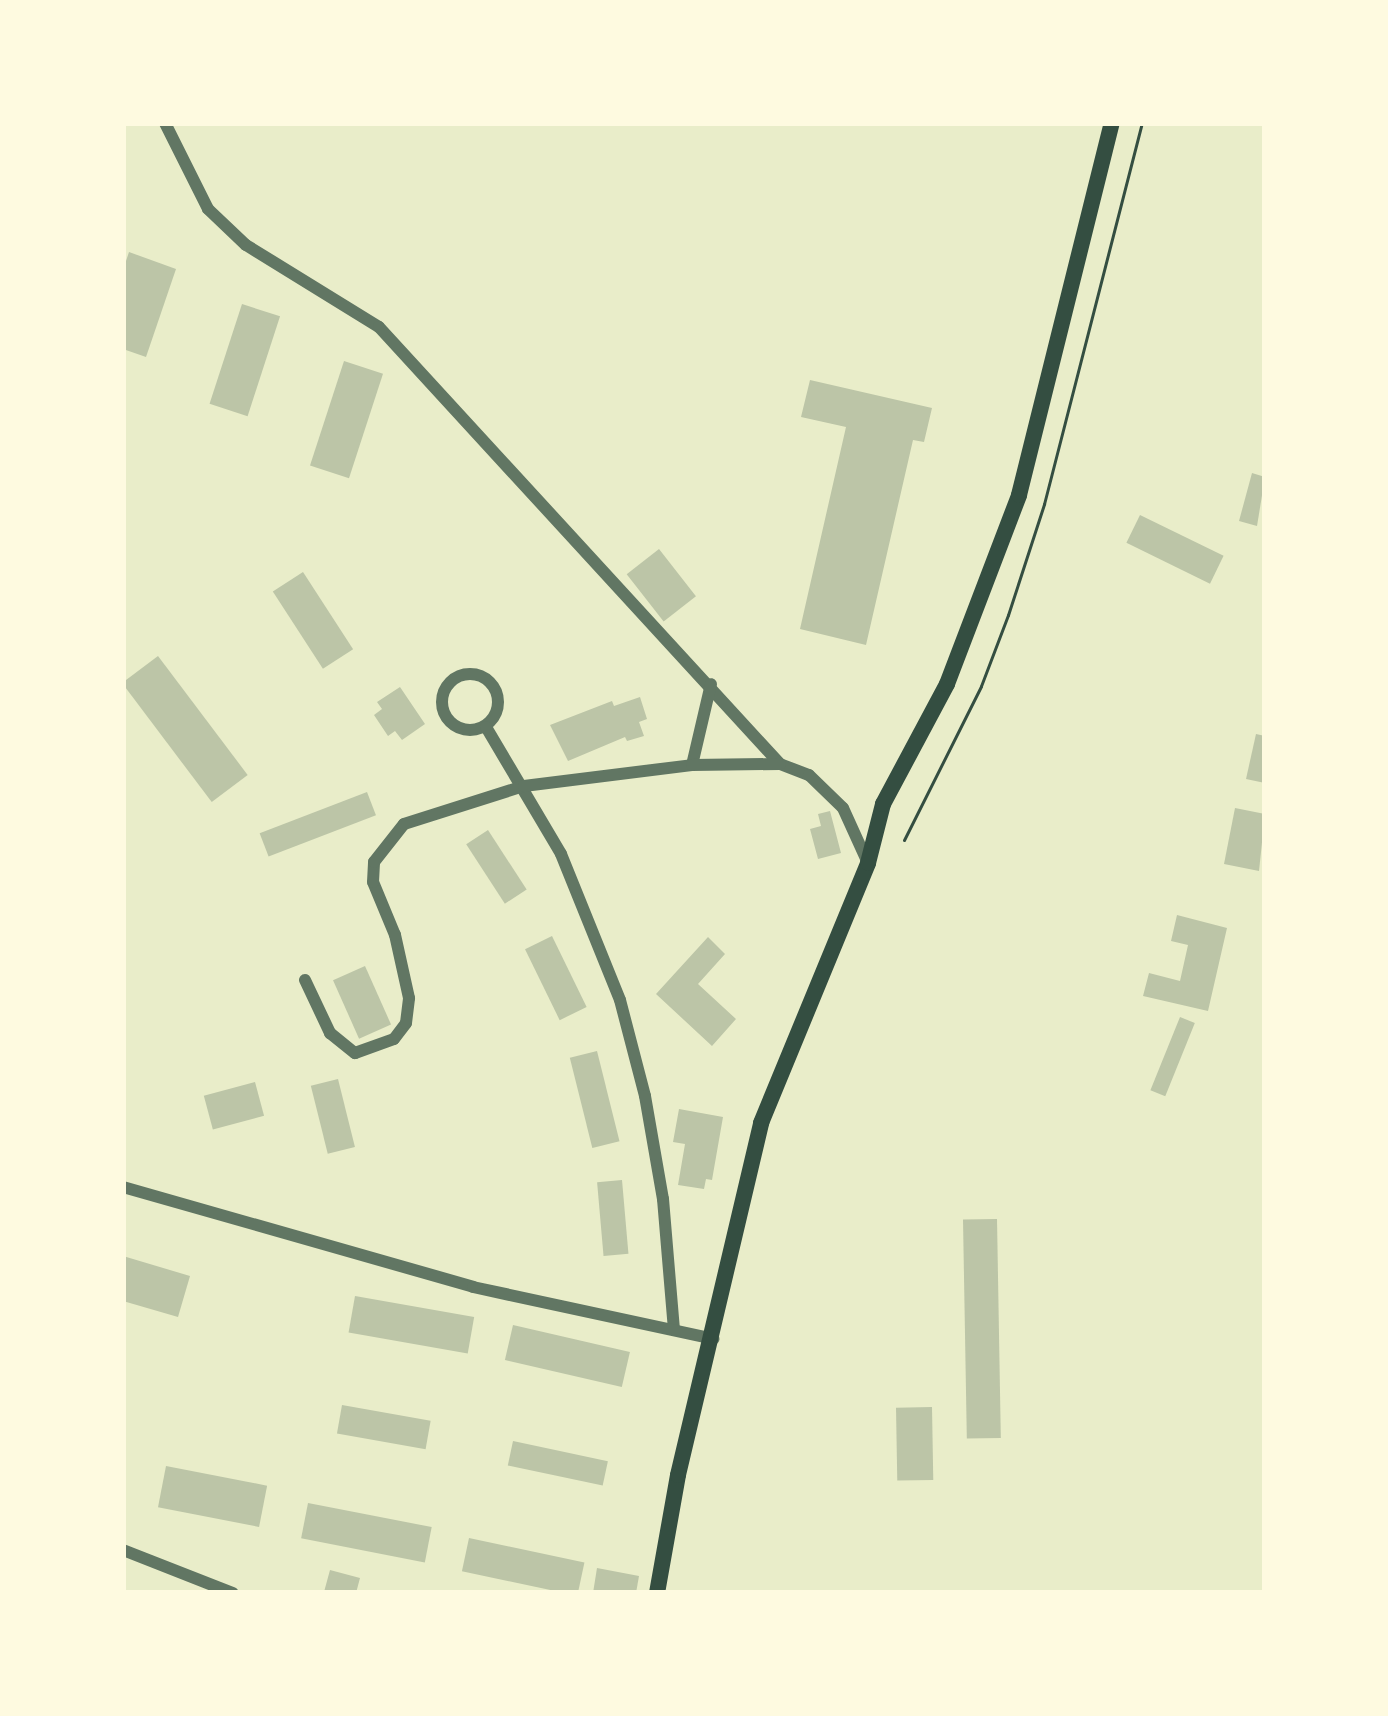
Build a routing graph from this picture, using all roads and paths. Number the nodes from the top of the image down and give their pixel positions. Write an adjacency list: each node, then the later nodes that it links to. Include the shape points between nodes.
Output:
1 (165, 123): 3 (street, via 208,209 246,245 379,327)
2 (1112, 123): 8 (main road, via 1019,495 947,684 883,804)
3 (711, 684): 5 (street); 6 (street)
4 (486, 727): 4 (street, via 498,711 497,691 484,676 464,674 447,684 441,703 448,722 466,731); 7 (street)
5 (780, 764): 6 (street); 8 (street, via 809,775 843,808)
6 (692, 765): 7 (street)
7 (524, 786): 9 (street, via 404,824 374,862 373,882 410,998 394,1040 355,1053 329,1033); 11 (street, via 620,1000 659,1179)
8 (868, 863): 12 (main road, via 761,1123)
9 (305, 980)
10 (123, 1187): 11 (street, via 473,1288)
11 (674, 1328): 12 (street)
12 (713, 1339): 15 (main road)
13 (123, 1550): 14 (street)
14 (233, 1593)
15 (658, 1593)

